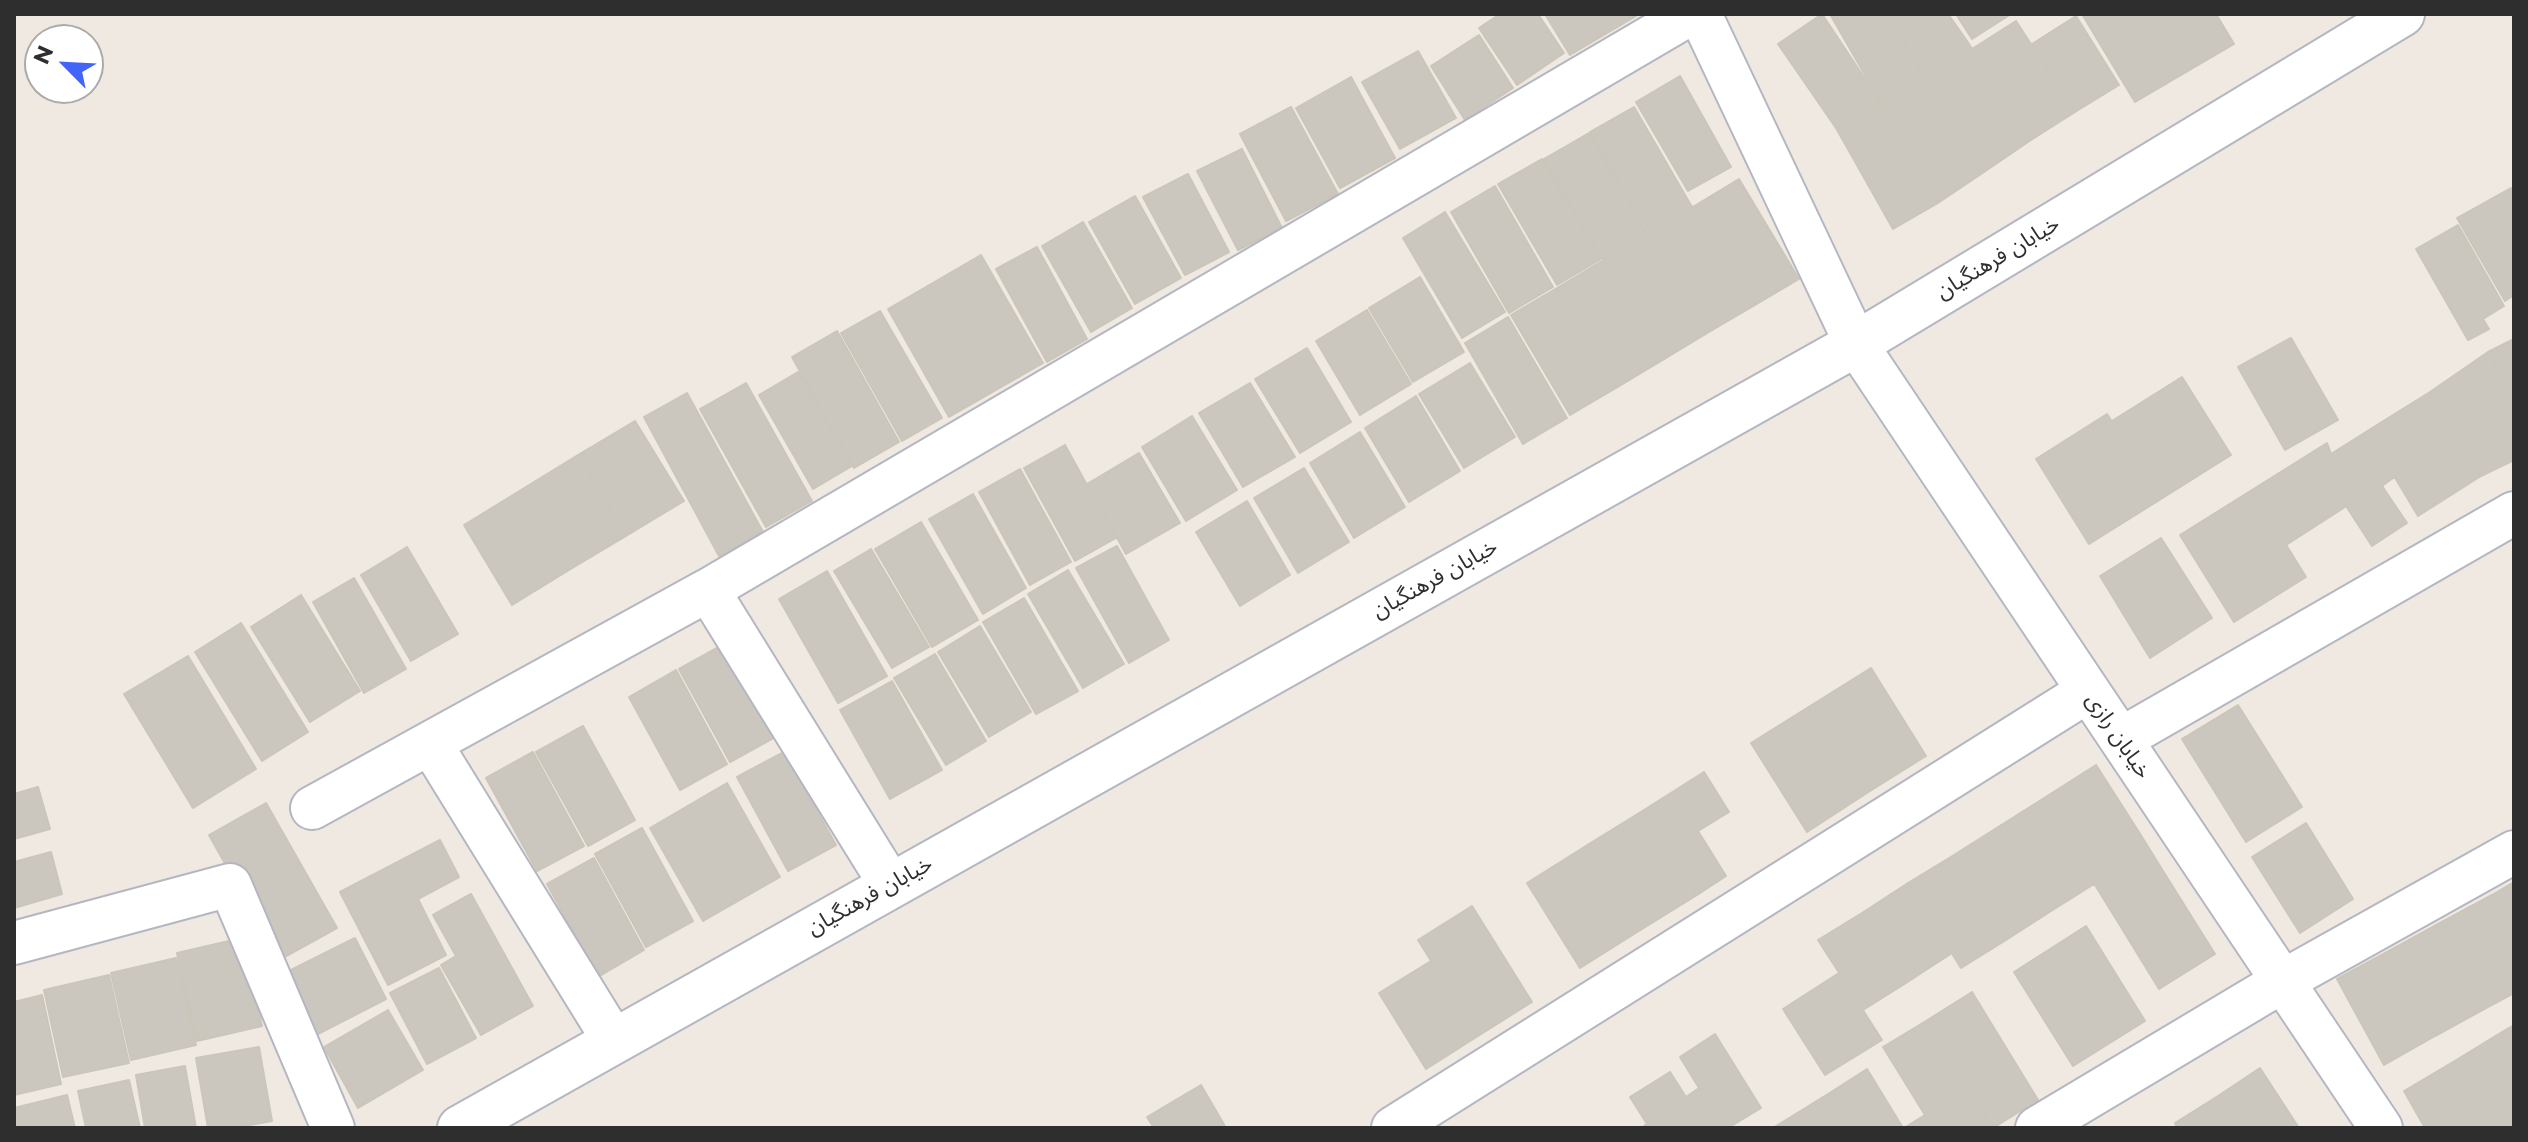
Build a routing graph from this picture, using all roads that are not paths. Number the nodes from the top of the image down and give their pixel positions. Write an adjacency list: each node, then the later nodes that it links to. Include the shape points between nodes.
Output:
1 (1690, 14): 6 (street)
2 (1700, 14): 4 (street, خیابان رازی)
3 (2402, 14): 4 (street, خیابان فرهنگیان)
4 (1856, 344): 7 (street, خیابان رازی); 12 (street, خیابان فرهنگیان)
5 (2514, 513): 8 (street)
6 (708, 590): 9 (street); 12 (street)
7 (2088, 691): 8 (street, خیابان رازی); 18 (street)
8 (2121, 739): 14 (street, خیابان رازی)
9 (430, 743): 10 (street); 15 (street)
10 (312, 808)
11 (2514, 852): 14 (street)
12 (890, 884): 15 (street, خیابان فرهنگیان)
13 (14, 943): 16 (street, via 230,885)
14 (2283, 981): 19 (street); 20 (street, خیابان رازی)
15 (614, 1041): 17 (street, خیابان فرهنگیان)
16 (333, 1128)
17 (460, 1128)
18 (1393, 1128)
19 (2037, 1128)
20 (2381, 1128)

